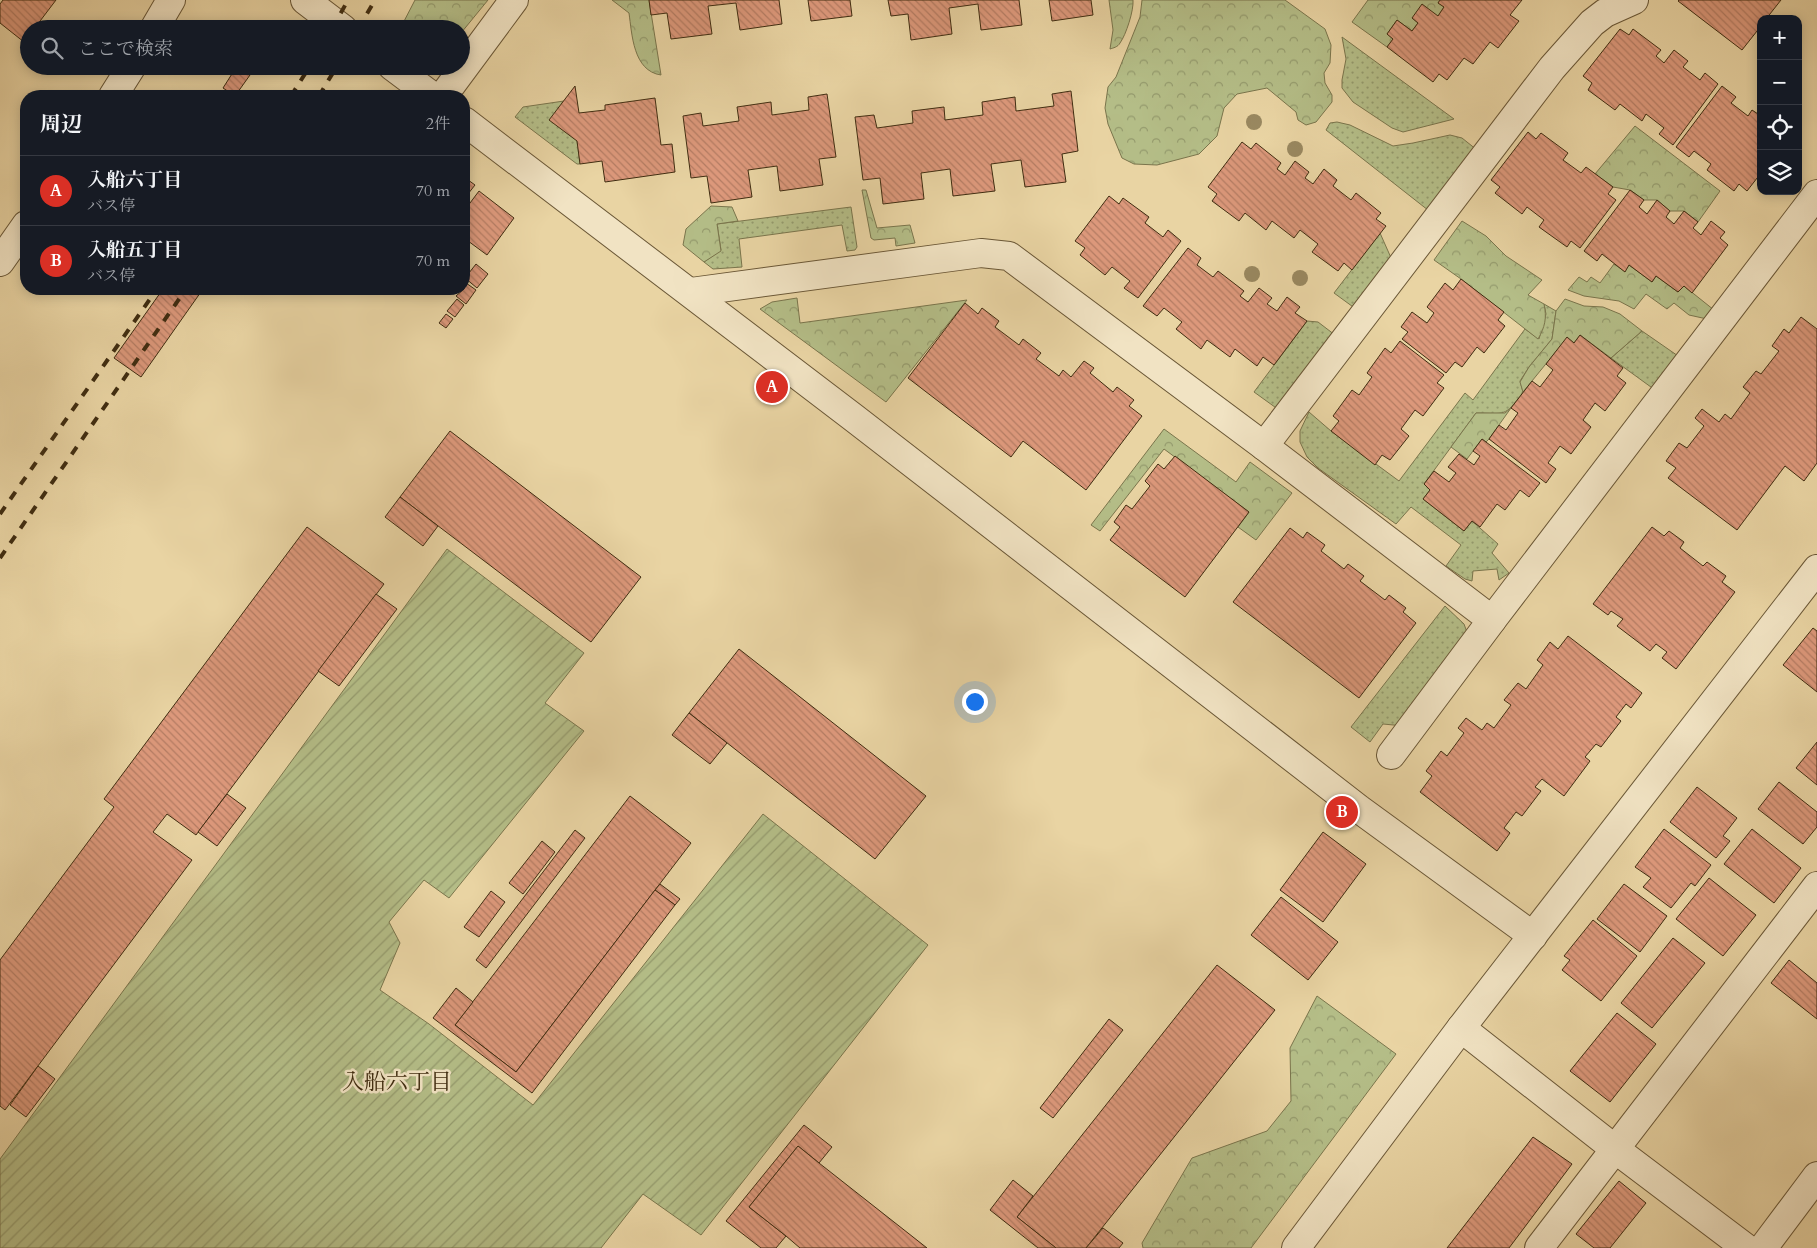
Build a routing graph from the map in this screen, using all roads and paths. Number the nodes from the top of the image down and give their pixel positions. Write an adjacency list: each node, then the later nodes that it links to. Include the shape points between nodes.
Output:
1 (171, 0): 5 (street)
2 (305, 0): 6 (street)
3 (514, 0): 7 (street)
4 (1634, 0): 19 (street, via 1605,13 1592,23 1552,68)
5 (159, 20)
6 (331, 20)
7 (470, 59)
8 (126, 75): 11 (street)
9 (404, 75): 12 (street)
10 (459, 75): 13 (street)
11 (117, 90)
12 (424, 90)
13 (447, 90)
14 (470, 126): 18 (street)
15 (1817, 194): 21 (street)
16 (20, 234): 17 (street)
17 (0, 262)
18 (691, 292): 19 (street, via 981,253 1009,256); 24 (street, via 1359,809)
19 (1264, 446): 21 (street)
20 (1817, 569): 24 (street)
21 (1492, 620): 22 (street)
22 (1391, 755)
23 (1817, 886): 26 (street)
24 (1533, 936): 25 (street)
25 (1461, 1028): 26 (street); 28 (street)
26 (1615, 1149): 29 (street); 30 (street)
27 (1817, 1176): 31 (street)
28 (1296, 1248)
29 (1539, 1248)
30 (1746, 1248)
31 (1762, 1248)

